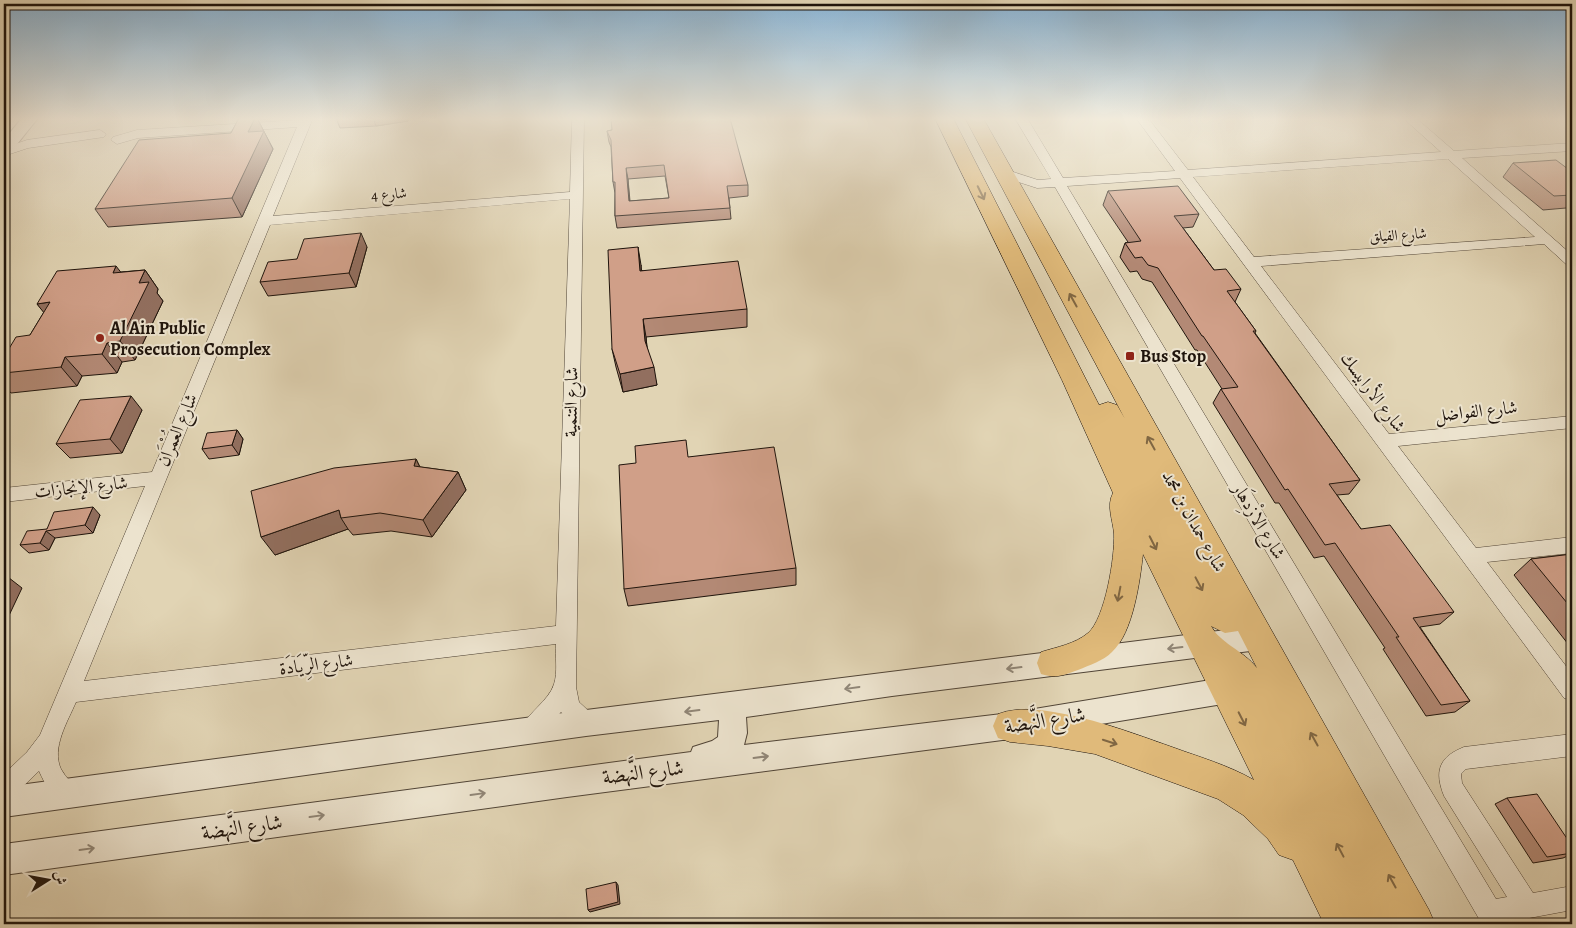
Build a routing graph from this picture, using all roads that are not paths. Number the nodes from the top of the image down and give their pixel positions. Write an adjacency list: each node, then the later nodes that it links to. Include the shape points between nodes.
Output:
1 (289, 161): 13 (street, شارع العُمْرَان)
2 (577, 161): 12 (street, شارع التنمية)
3 (966, 161): 17 (main road, one-way to 17)
4 (998, 161): 11 (main road, شارع حمدان بن محمد, via 1004,173)
5 (1047, 161): 10 (street, شارع الازْدِهَار)
6 (1174, 161): 9 (street, شارع الأرابيسك)
7 (1362, 161): 9 (street)
8 (1458, 161): 14 (street)
9 (1184, 174): 10 (street); 15 (street, شارع الأرابيسك)
10 (1059, 182): 11 (street); 47 (street, شارع الازْدِهَار)
11 (1027, 192): 25 (main road, شارع حمدان بن محمد, one-way to 11)
12 (576, 195): 13 (street, شارع 4); 26 (street, شارع التنمية)
13 (264, 221): 21 (street, شارع العُمْرَان)
14 (1547, 240): 15 (street, شارع الفيلق); 16 (street)
15 (1250, 262): 19 (street, شارع الأرابيسك)
16 (1572, 262)
17 (1075, 380): 20 (main road); 25 (main road, one-way to 25, via 1111,417 1212,607 1224,619 1233,619)
18 (1572, 422): 19 (street, شارع الفواضل)
19 (1385, 441): 24 (street, شارع الأرابيسك)
20 (1120, 477): 28 (main road, one-way to 28); 29 (main road, one-way to 29, via 1129,540 1114,622 1104,640 1094,647)
21 (157, 478): 22 (street, شارع الإنجازات); 33 (street, شارع العُمْرَان)
22 (4, 495)
23 (1572, 545): 24 (street)
24 (1471, 556): 32 (street, شارع الأرابيسك)
25 (1241, 607): 27 (main road, شارع حمدان بن محمد)
26 (565, 634): 31 (street, شارع التنمية); 33 (street, شارع الرِّيَادَة)
27 (1258, 638): 28 (street); 30 (main road, شارع حمدان بن محمد)
28 (1204, 644): 29 (street, one-way to 29); 30 (main road, via 1239,670)
29 (1053, 663): 34 (street, one-way to 34)
30 (1254, 686): 36 (street, شارع النَّهضة); 48 (main road, شارع حمدان بن محمد, one-way to 48); 49 (main road, one-way to 30); 50 (main road, شارع حمدان بن محمد, one-way to 30)
31 (565, 687): 35 (street, شارع التنمية, via 570,708); 37 (street, via 550,710)
32 (1572, 691)
33 (68, 693): 38 (street, شارع العُمْرَان)
34 (730, 706): 35 (street, one-way to 35); 40 (street, via 735,732 726,749 717,754 607,767)
35 (586, 723): 37 (street)
36 (1010, 726): 40 (street, شارع النَّهضة, one-way to 36); 48 (main road, one-way to 48, via 1048,728 1095,737 1228,785 1256,802 1281,826)
37 (530, 731): 42 (street)
38 (48, 743): 41 (street, شارع العُمْرَان); 42 (street, شارع العُمْرَان, via 50,773)
39 (1572, 746): 46 (street, via 1464,758 1451,767 1452,788)
40 (568, 782): 44 (street, شارع النَّهضة, one-way to 40)
41 (4, 789)
42 (68, 794): 43 (street)
43 (4, 802)
44 (4, 860)
45 (1572, 898): 46 (street)
46 (1527, 906): 47 (street)
47 (1493, 919)
48 (1344, 924)
49 (1380, 924)
50 (1415, 924)

